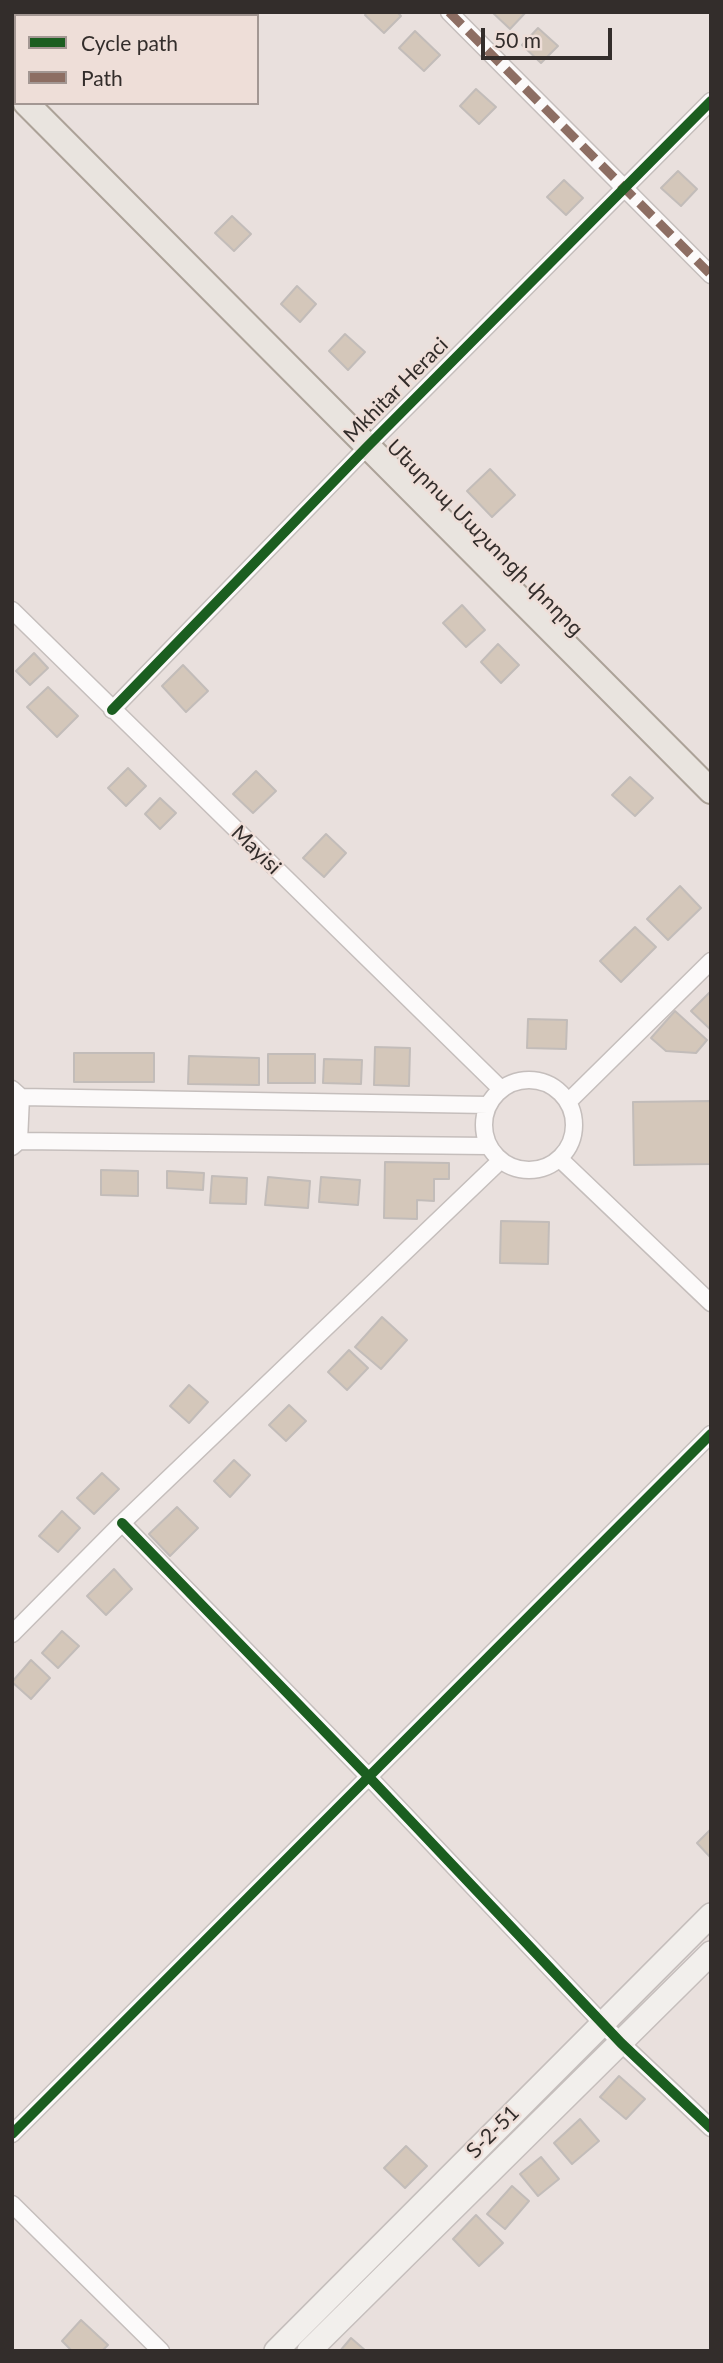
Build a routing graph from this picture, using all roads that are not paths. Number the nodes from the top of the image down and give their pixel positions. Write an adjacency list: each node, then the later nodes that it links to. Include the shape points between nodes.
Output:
1 (449, 12): 4 (street)
2 (711, 102): 4 (street, Mkhitar Heraci)
3 (28, 105): 6 (main road, Մեսրոպ Մաշտոցի փողոց)
4 (624, 188): 5 (street); 6 (street, Mkhitar Heraci)
5 (711, 275)
6 (367, 447): 8 (street, Mkhitar Heraci); 9 (main road, Մեսրոպ Մաշտոցի փողոց)
7 (12, 610): 8 (street, Mayisi)
8 (113, 710): 11 (street, Mayisi)
9 (711, 791)
10 (711, 961): 13 (street)
11 (501, 1089): 13 (street, via 530,1080 558,1090); 14 (street)
12 (16, 1093): 14 (street); 15 (street)
13 (568, 1102): 17 (street, via 575,1132)
14 (488, 1105): 16 (street, via 484,1118)
15 (15, 1144): 16 (street)
16 (488, 1146): 18 (street)
17 (560, 1159): 18 (street, via 524,1171); 19 (street)
18 (500, 1161): 21 (street)
19 (711, 1303)
20 (711, 1434): 23 (street)
21 (122, 1523): 22 (street); 23 (street)
22 (12, 1634)
23 (368, 1776): 26 (street); 29 (street)
24 (711, 1915): 26 (street, Տ-2-51 / Տ-2-51)
25 (711, 1953): 27 (street, Տ-2-51 / Տ-2-51)
26 (602, 2023): 27 (street); 32 (street, Տ-2-51 / Տ-2-51)
27 (621, 2043): 28 (street); 33 (street, Տ-2-51 / Տ-2-51)
28 (711, 2128)
29 (12, 2134)
30 (12, 2204): 31 (street)
31 (161, 2351)
32 (276, 2351)
33 (309, 2351)

